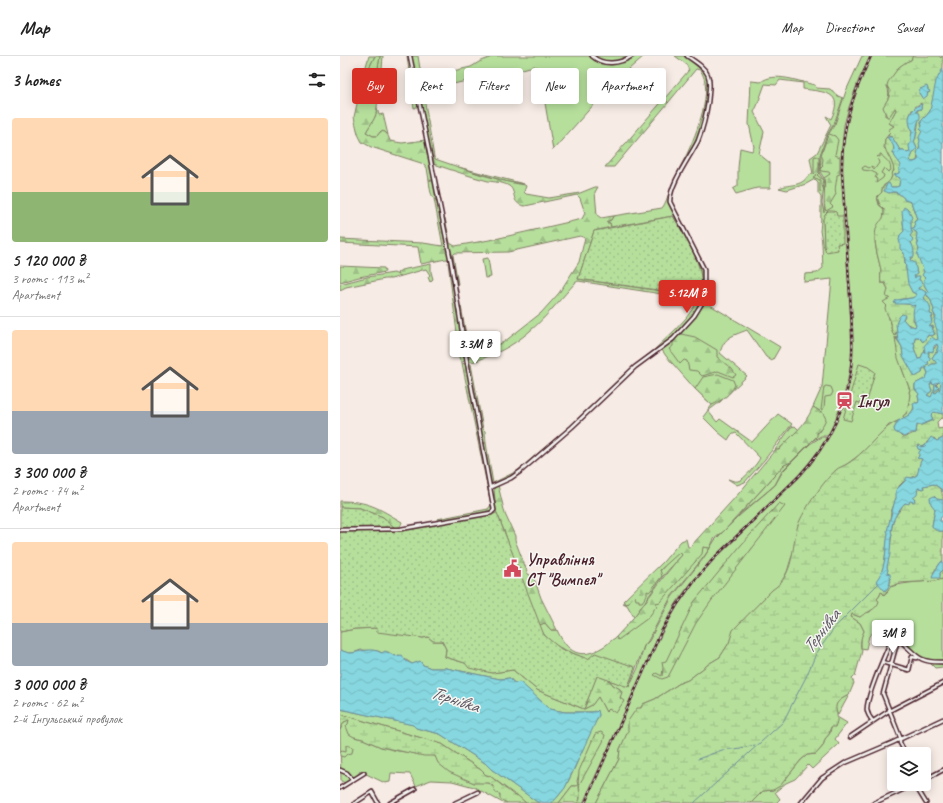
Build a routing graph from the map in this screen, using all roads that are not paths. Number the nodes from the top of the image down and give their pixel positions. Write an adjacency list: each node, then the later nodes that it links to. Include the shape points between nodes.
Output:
1 (410, 56): 5 (street, via 451,262)
2 (592, 56): 3 (street, via 609,63)
3 (632, 56)
4 (687, 56): 5 (street, via 706,70 710,83 705,119 698,140 670,195 670,202 704,269 702,303 690,322 674,339 635,367 521,471)
5 (491, 487): 6 (street, via 494,511 491,513 401,529)
6 (340, 530)
7 (898, 639): 8 (street); 9 (street, via 892,640); 11 (street)
8 (918, 658): 10 (street); 11 (street, via 912,657 909,670)
9 (882, 662): 11 (street); 15 (street, via 867,704 868,713)
10 (943, 662)
11 (891, 665): 13 (street, via 883,692)
12 (943, 684): 13 (street)
13 (890, 711): 15 (street); 17 (street)
14 (943, 719): 17 (street)
15 (873, 721): 16 (street)
16 (850, 737)
17 (901, 740): 18 (street); 33 (street, via 845,763 822,778)
18 (902, 747)
19 (340, 770): 23 (street)
20 (943, 770): 22 (street)
21 (364, 773): 23 (street)
22 (931, 776)
23 (353, 780): 24 (street)
24 (340, 788)
25 (415, 789): 31 (street)
26 (900, 791): 34 (street)
27 (919, 791): 35 (street)
28 (478, 792): 32 (street)
29 (355, 803): 30 (street, via 372,792)
30 (378, 803)
31 (390, 803)
32 (457, 803)
33 (801, 803)
34 (874, 803)
35 (926, 803)

